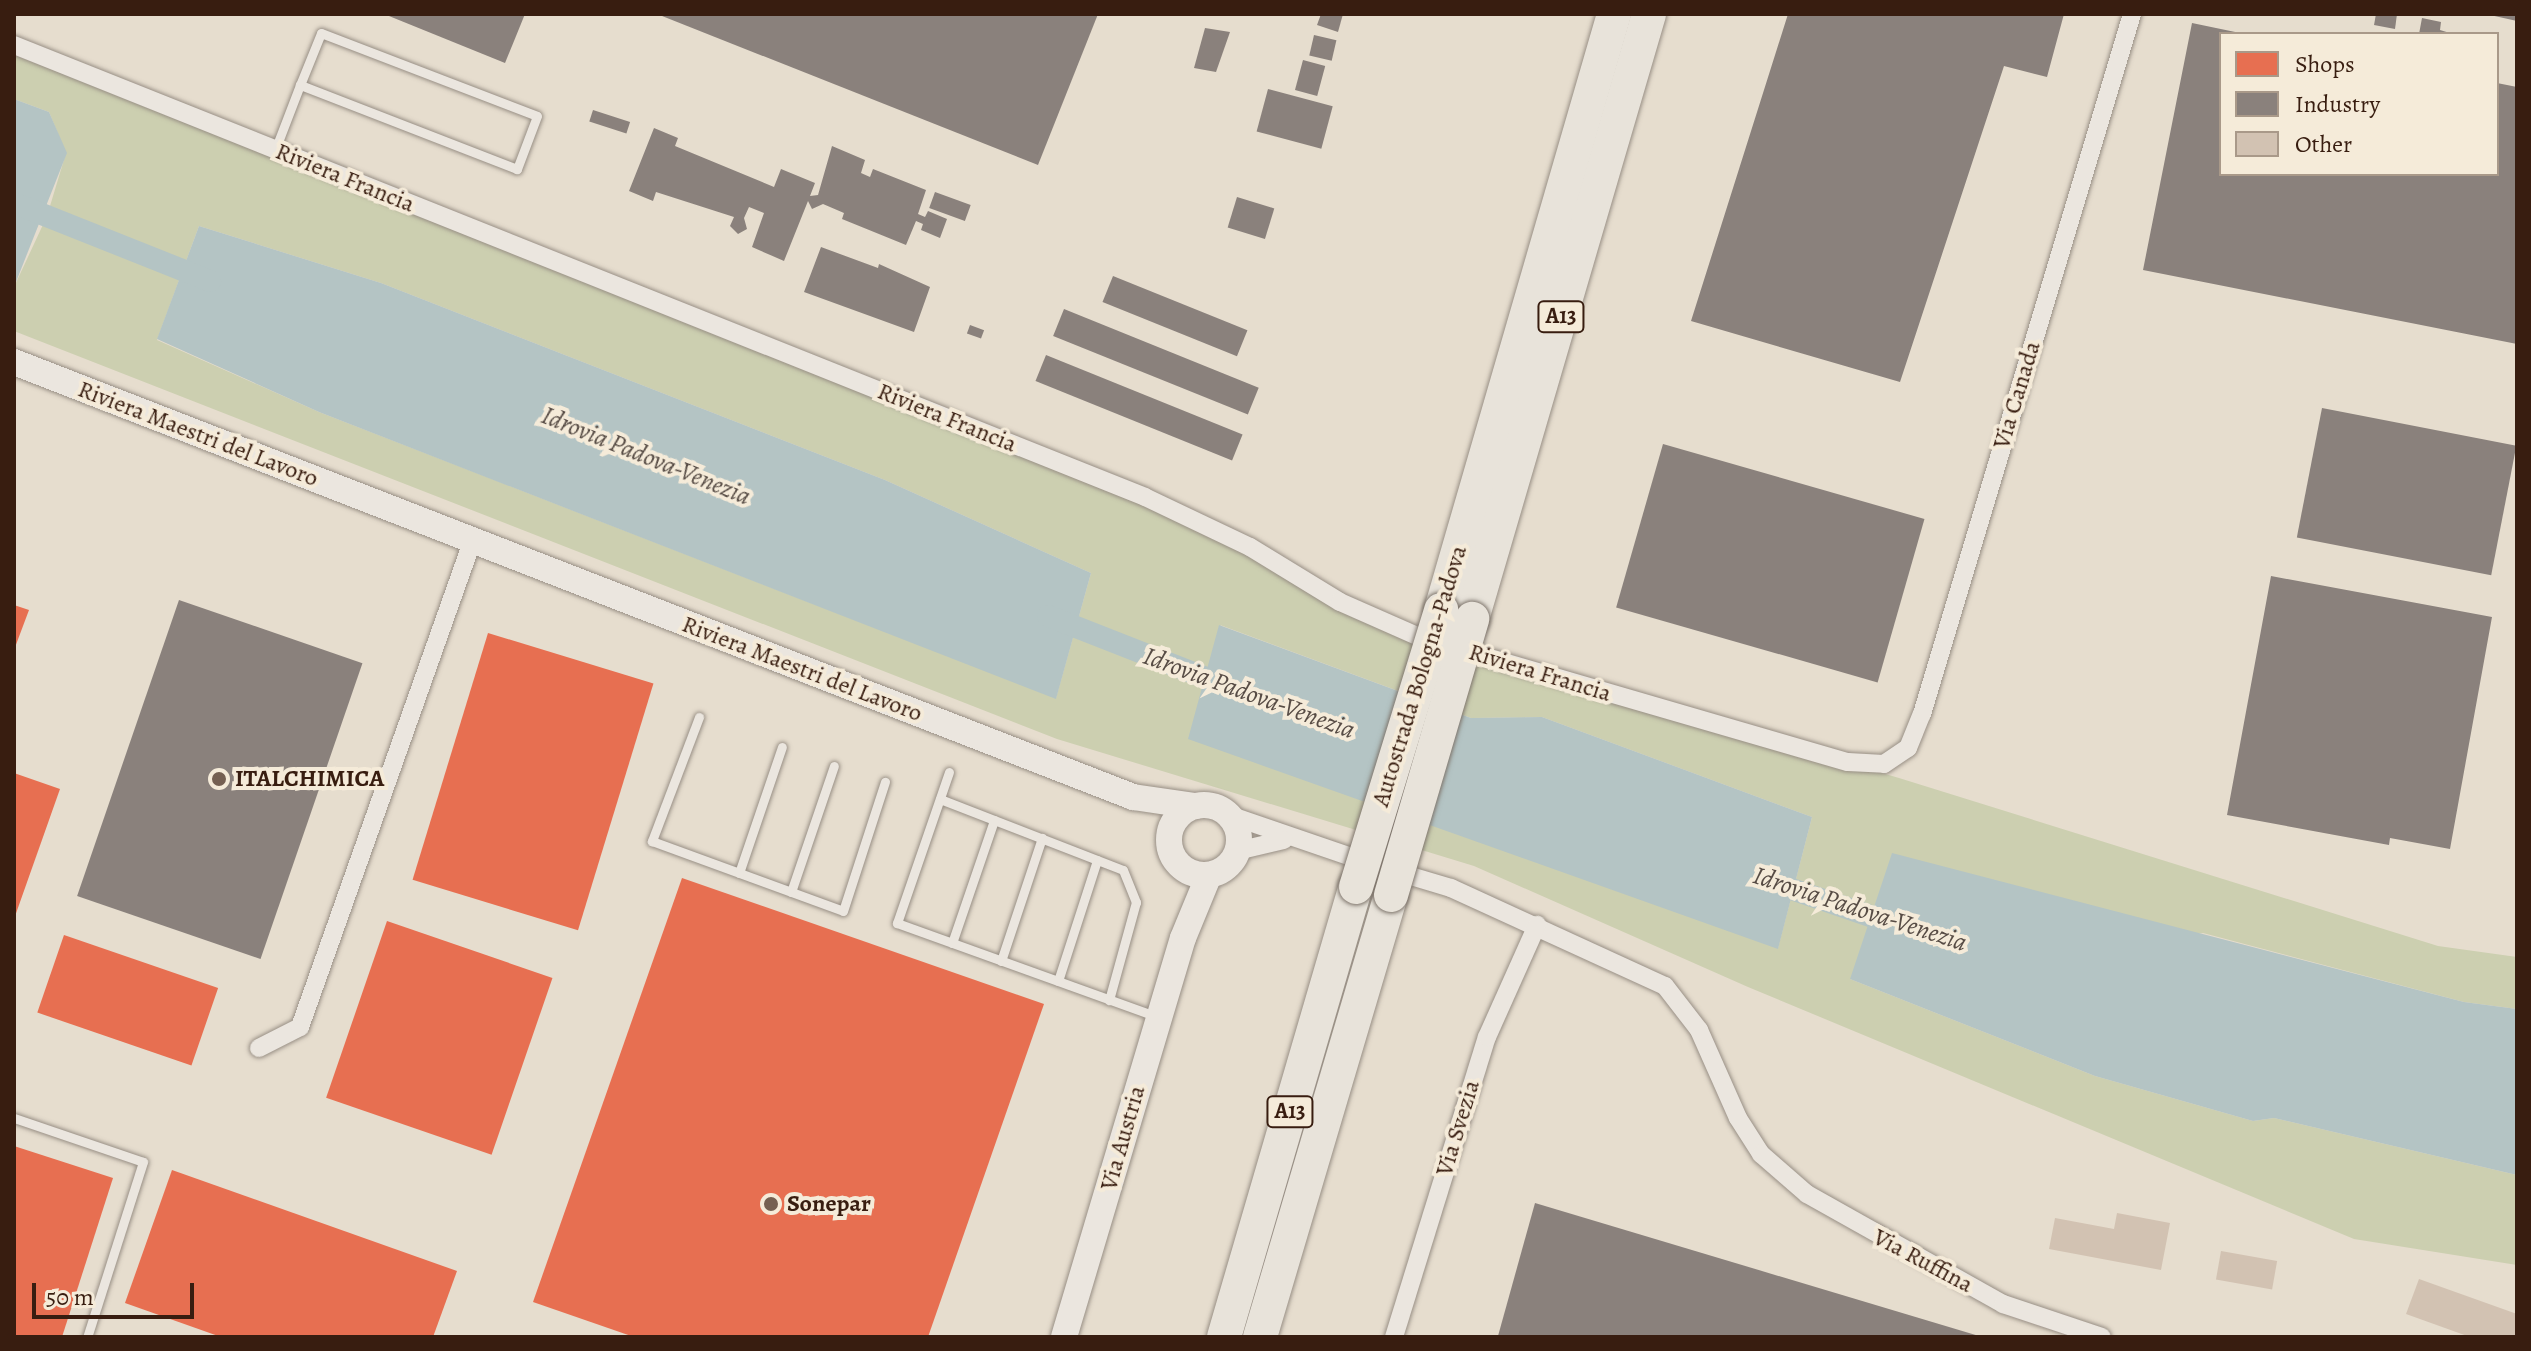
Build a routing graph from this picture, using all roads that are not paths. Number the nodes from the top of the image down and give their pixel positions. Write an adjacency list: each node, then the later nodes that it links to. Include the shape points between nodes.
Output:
1 (1614, 14): 9 (highway, Autostrada Bologna-Padova / A13)
2 (1649, 14): 9 (highway, Autostrada Bologna-Padova / A13)
3 (2132, 14): 12 (street, Via Canada, via 1922,714 1908,748)
4 (14, 45): 6 (street, Riviera Francia)
5 (300, 85): 5 (lane, via 321,33 537,116 517,169); 6 (lane)
6 (275, 150): 12 (street, Riviera Francia, via 1145,497 1250,547 1340,602 1424,639 1834,758)
7 (14, 362): 8 (street, Riviera Maestri del Lavoro)
8 (472, 542): 16 (street, Riviera Maestri del Lavoro); 37 (street, via 300,1027)
9 (1457, 615): 42 (highway, Autostrada Bologna-Padova / A13, bridge, via 1356,887); 43 (highway, Autostrada Bologna-Padova / A13, bridge, via 1391,895)
10 (699, 717): 27 (lane, via 652,841)
11 (782, 747): 27 (lane)
12 (1884, 764)
13 (834, 766): 29 (lane)
14 (949, 772): 17 (lane)
15 (885, 782): 29 (lane, via 843,911)
16 (1133, 797): 18 (street, Riviera Maestri del Lavoro); 21 (street, Riviera Maestri del Lavoro)
17 (940, 799): 20 (lane); 32 (lane, via 897,923)
18 (1195, 806): 19 (street, Riviera Maestri del Lavoro, via 1219,808); 21 (street, via 1178,817)
19 (1229, 815): 23 (street, Riviera Maestri del Lavoro); 24 (street, via 1238,832)
20 (994, 820): 22 (lane); 32 (lane)
21 (1169, 836): 26 (street, Riviera Maestri del Lavoro)
22 (1042, 838): 25 (lane); 33 (lane)
23 (1291, 839): 24 (street, Riviera Maestri del Lavoro); 30 (street, Riviera Maestri del Lavoro, via 1451,888)
24 (1237, 851): 28 (street, Riviera Maestri del Lavoro, via 1231,863)
25 (1097, 860): 34 (lane); 35 (lane, via 1123,870 1136,902)
26 (1181, 866): 28 (street); 31 (street, Via Austria)
27 (739, 873): 29 (lane)
28 (1209, 875): 31 (street, Via Austria)
29 (791, 892)
30 (1537, 925): 39 (street, Riviera Maestri del Lavoro, via 1633,967 1675,996 1699,1030 1731,1105); 44 (street, Via Svezia, via 1487,1037)
31 (1183, 938): 36 (street, Via Austria)
32 (952, 943): 33 (lane)
33 (1001, 961): 34 (lane)
34 (1058, 981): 35 (lane)
35 (1109, 1000): 36 (lane)
36 (1159, 1018): 41 (street, Via Austria)
37 (259, 1048)
38 (14, 1118): 40 (lane, via 143,1162)
39 (1761, 1154): 45 (street, Via Ruffina, via 1807,1194 1883,1241 2003,1304)
40 (87, 1337)
41 (1064, 1337)
42 (1224, 1337)
43 (1260, 1337)
44 (1394, 1337)
45 (2102, 1337)

